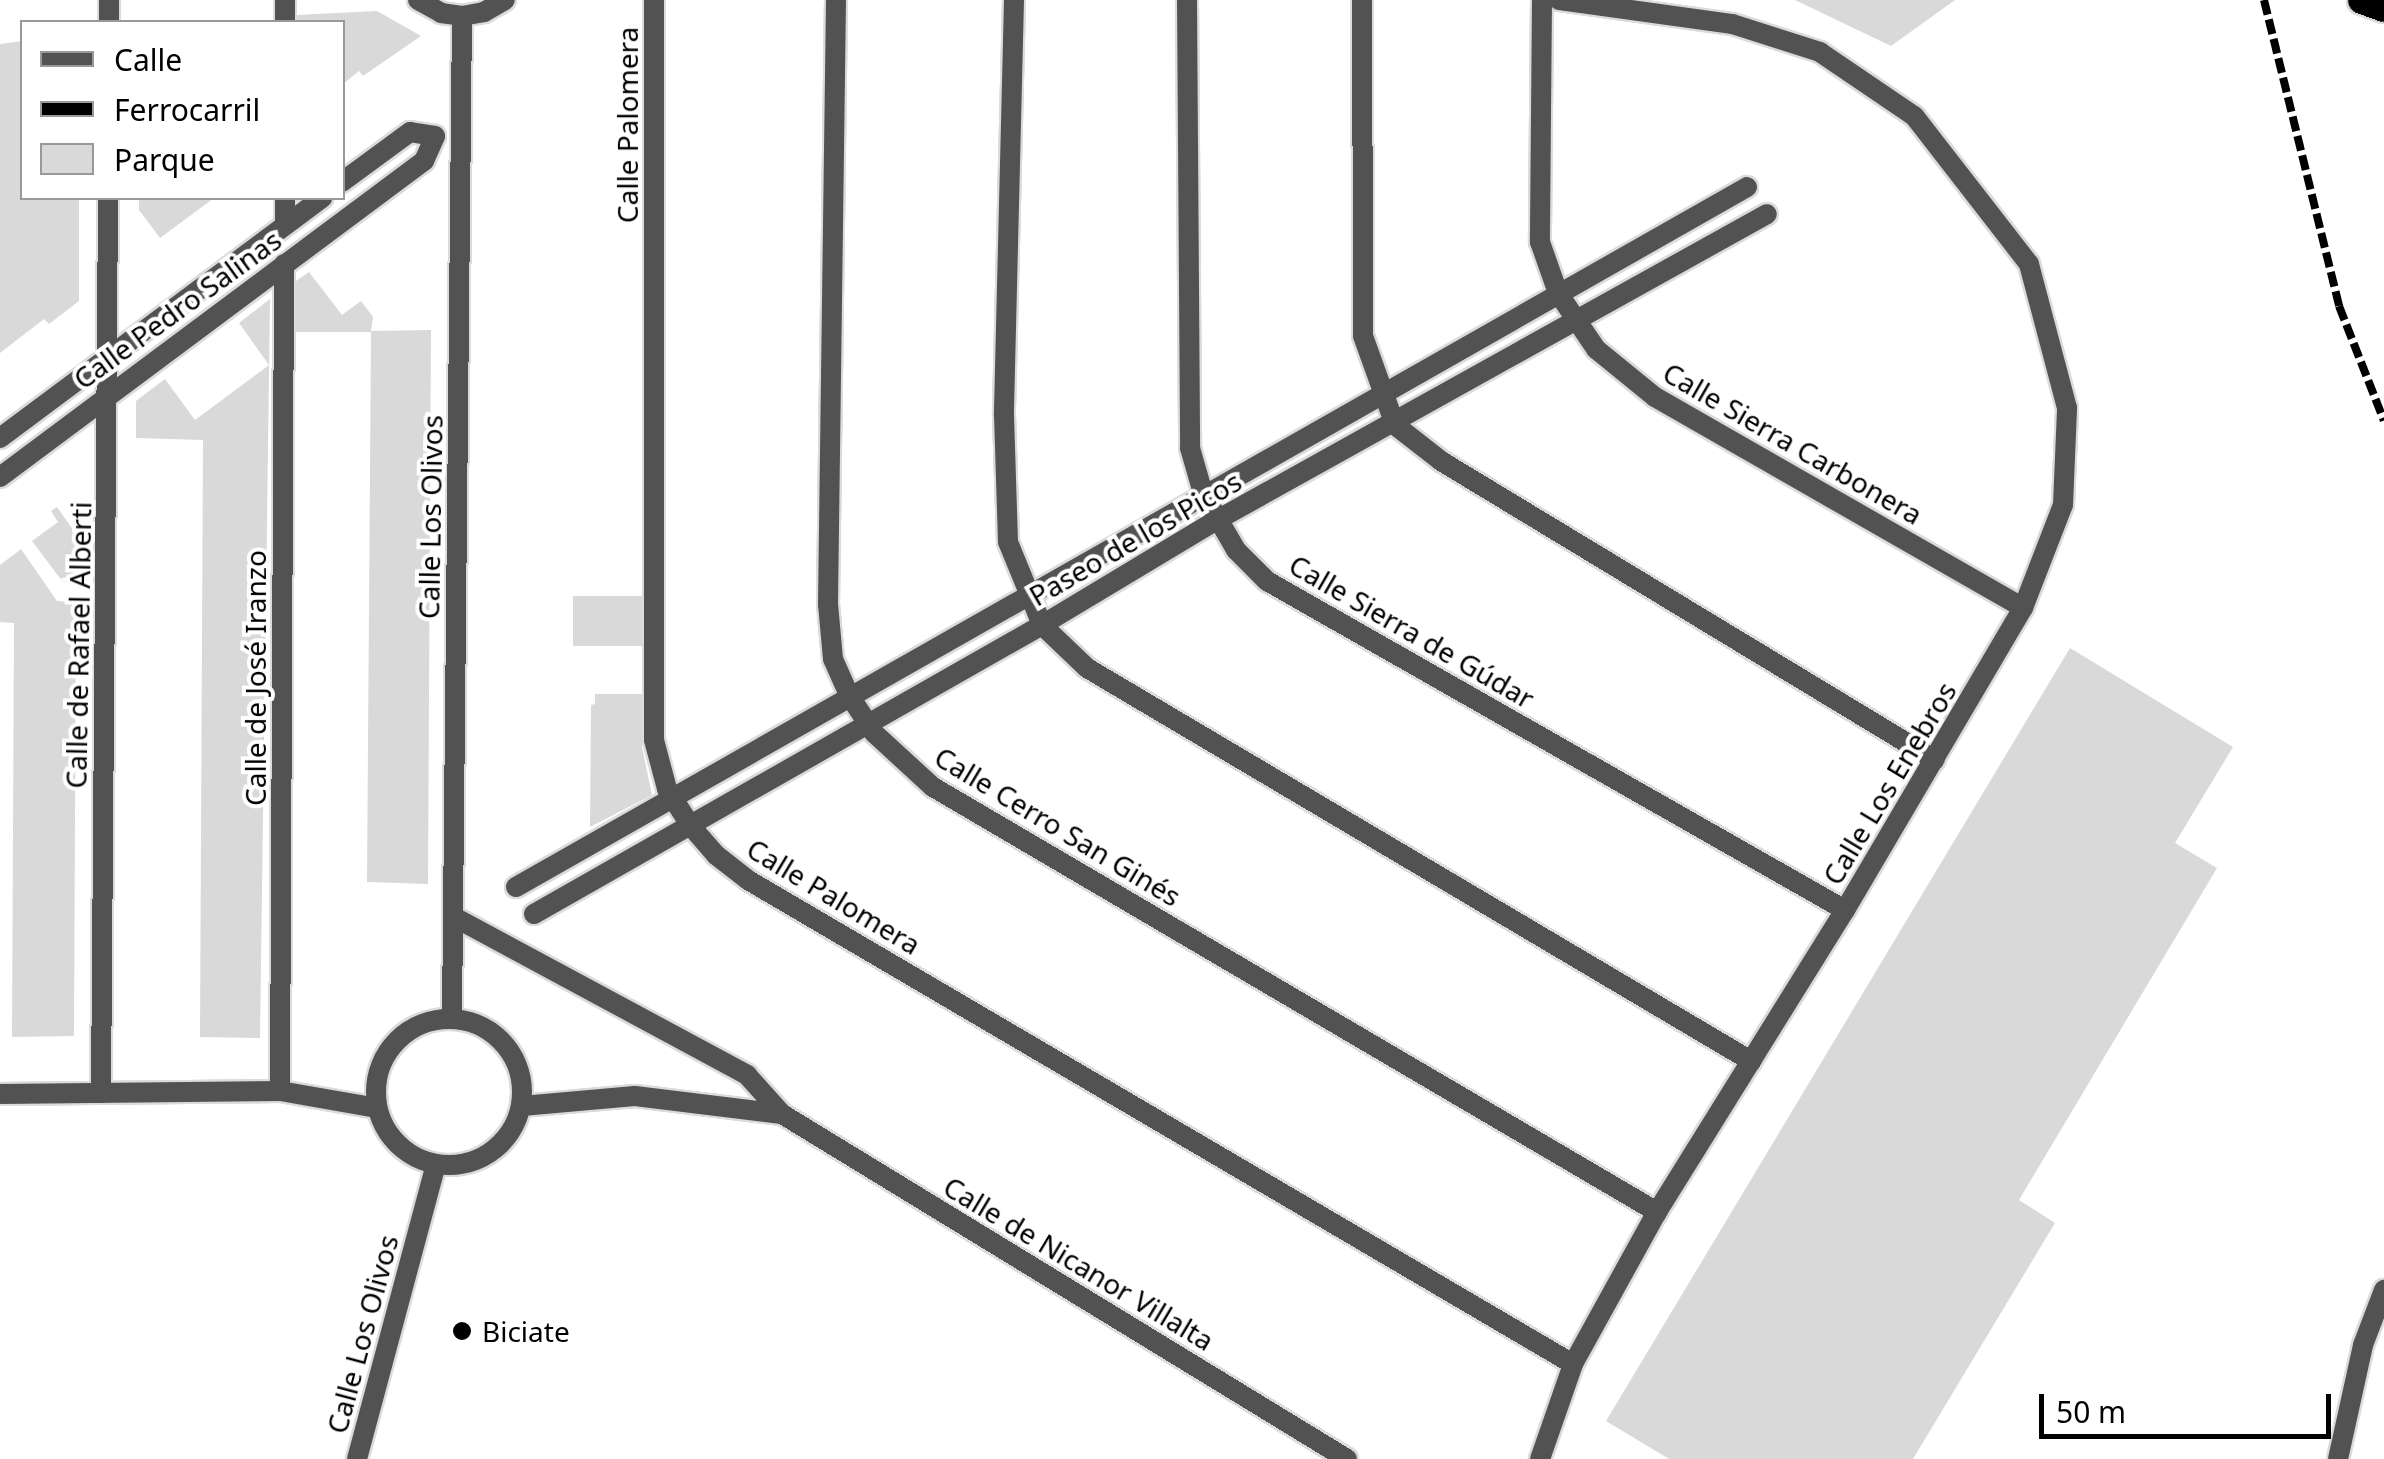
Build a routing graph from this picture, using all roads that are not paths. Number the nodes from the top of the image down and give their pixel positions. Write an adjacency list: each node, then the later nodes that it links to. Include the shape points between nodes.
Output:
1 (418, 0): 12 (street)
2 (505, 0): 12 (street)
3 (654, 0): 37 (street, Calle Palomera, via 654,740)
4 (836, 0): 34 (street, Calle Cerro San Ginés, via 828,604 833,659)
5 (1014, 0): 31 (street, via 1004,415 1008,542)
6 (1188, 0): 29 (street, Calle Sierra de Gúdar, via 1190,448)
7 (1362, 0): 24 (street, via 1364,336)
8 (1542, 0): 21 (street, Calle Sierra Carbonera, via 1540,242)
9 (1559, 0): 32 (street, Calle Los Enebros, via 1732,24 1820,52 1914,116 2029,264 2067,408 2062,505)
10 (2362, 0): 11 (highway)
11 (2384, 8)
12 (462, 16): 42 (street, Calle Los Olivos)
13 (345, 180): 20 (street, Calle Pedro Salinas, via 410,132 435,136 424,161)
14 (1747, 187): 21 (street, Paseo de los Picos)
15 (108, 200): 23 (street, Calle de Rafael Alberti)
16 (285, 200): 19 (street)
17 (319, 200): 19 (street, Calle Pedro Salinas)
18 (1767, 214): 22 (street, Paseo de los Picos)
19 (285, 225): 23 (street, Calle Pedro Salinas)
20 (284, 264): 25 (street, Calle Pedro Salinas); 45 (street, Calle de José Iranzo)
21 (1558, 293): 22 (street, Calle Sierra Carbonera); 24 (street, Paseo de los Picos)
22 (1574, 320): 26 (street, Paseo de los Picos); 32 (street, Calle Sierra Carbonera, via 1596,350 1655,397)
23 (108, 360): 25 (street, Calle de Rafael Alberti); 27 (street, Calle Pedro Salinas)
24 (1384, 391): 26 (street); 29 (street, Paseo de los Picos)
25 (108, 392): 28 (street, Calle Pedro Salinas); 47 (street, Calle de Rafael Alberti)
26 (1396, 424): 30 (street, Paseo de los Picos); 36 (street, via 1441,461)
27 (0, 438)
28 (0, 477)
29 (1203, 493): 30 (street, Calle Sierra de Gúdar); 31 (street, Paseo de los Picos)
30 (1216, 520): 33 (street, Paseo de los Picos); 40 (street, Calle Sierra de Gúdar, via 1268,581)
31 (1030, 594): 33 (street); 34 (street, Paseo de los Picos)
32 (2024, 608): 36 (street, Calle Los Enebros)
33 (1042, 625): 35 (street, Paseo de los Picos); 44 (street, via 1102,677)
34 (848, 695): 35 (street, Calle Cerro San Ginés); 37 (street, Paseo de los Picos)
35 (867, 723): 38 (street, Paseo de los Picos); 52 (street, Calle Cerro San Ginés, via 890,752 934,787)
36 (1935, 760): 40 (street, Calle Los Enebros)
37 (671, 796): 38 (street, Calle Palomera); 39 (street, Paseo de los Picos)
38 (690, 825): 41 (street, Paseo de los Picos); 54 (street, Calle Palomera, via 748,880)
39 (516, 887)
40 (1846, 910): 44 (street, Calle Los Enebros)
41 (534, 914)
42 (454, 916): 43 (street, Calle Los Olivos); 50 (street, Calle de Nicanor Villalta, via 747,1075)
43 (452, 1018): 48 (street, via 498,1037 514,1057); 49 (street, via 430,1020 392,1044 375,1086)
44 (1751, 1061): 52 (street, Calle Los Enebros)
45 (280, 1091): 47 (street); 49 (street)
46 (0, 1094): 47 (street)
47 (101, 1094)
48 (522, 1106): 50 (street, Calle de Nicanor Villalta, via 635,1096); 51 (street, via 500,1146 459,1166)
49 (377, 1108): 51 (street, via 398,1145)
50 (782, 1114): 56 (street, Calle de Nicanor Villalta)
51 (436, 1165): 55 (street, Calle Los Olivos)
52 (1657, 1212): 54 (street, Calle Los Enebros)
53 (2384, 1290): 58 (street)
54 (1573, 1364): 57 (street, Calle Los Enebros)
55 (356, 1459)
56 (1348, 1459)
57 (1540, 1459)
58 (2338, 1459)

